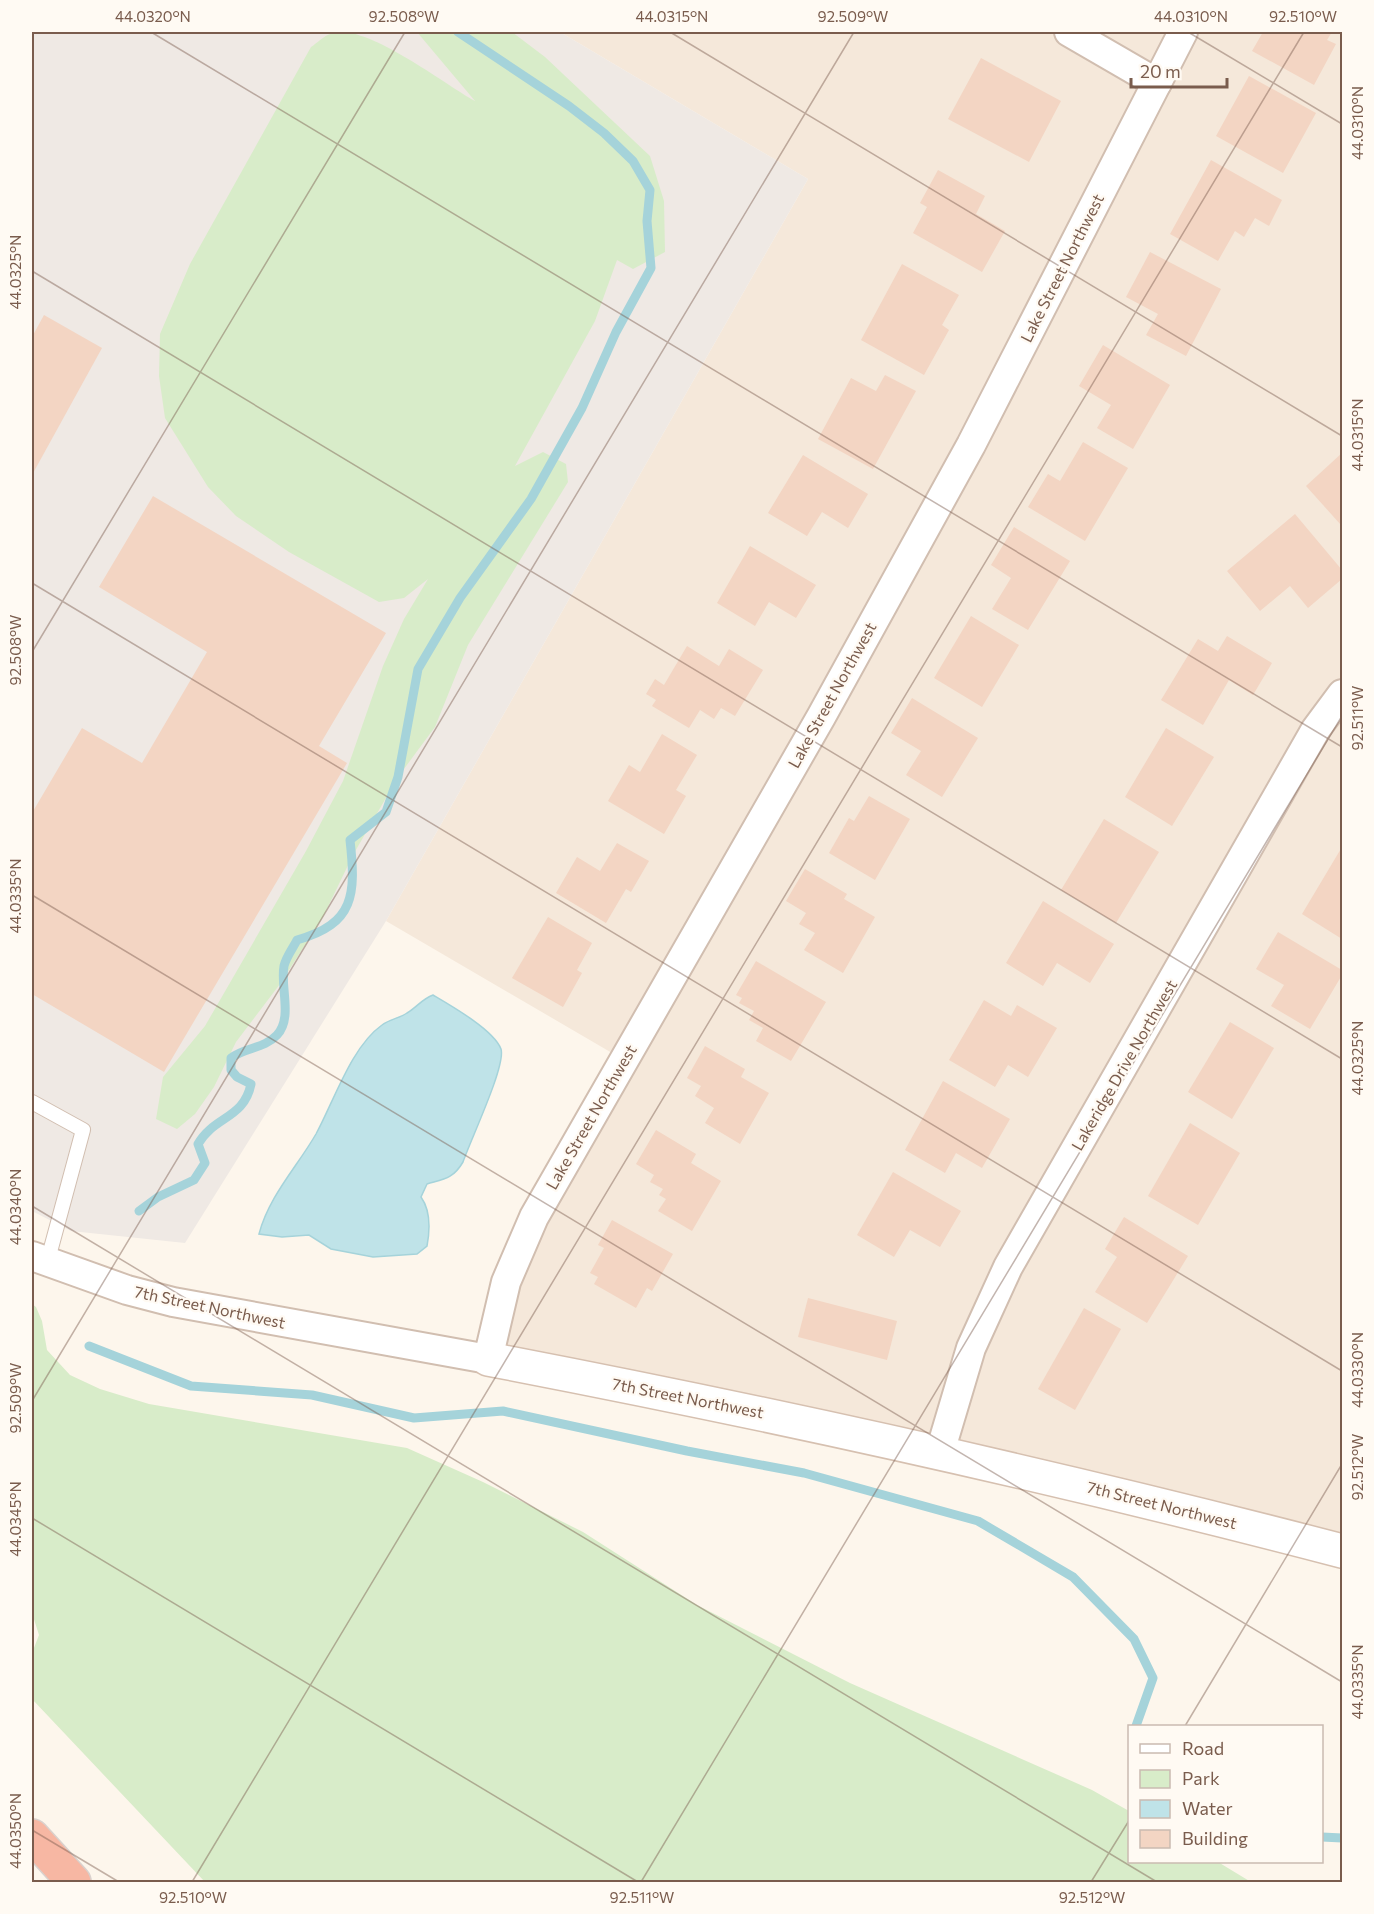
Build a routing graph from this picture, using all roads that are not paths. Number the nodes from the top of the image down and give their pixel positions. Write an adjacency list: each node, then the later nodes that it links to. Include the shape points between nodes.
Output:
1 (1069, 32): 3 (street)
2 (1183, 32): 3 (street, Lake Street Northwest)
3 (1157, 83): 7 (street, Lake Street Northwest, via 971,446 821,717 534,1216 506,1282)
4 (1342, 694): 8 (street, Lakeridge Drive Northwest, via 1316,729 1008,1267 971,1348)
5 (32, 1102): 6 (lane, via 83,1130)
6 (39, 1259): 7 (street, 7th Street Northwest, via 173,1302)
7 (488, 1359): 8 (street, 7th Street Northwest, via 708,1401)
8 (940, 1452): 9 (street, 7th Street Northwest)
9 (1342, 1551)
10 (32, 1836): 11 (highway)
11 (74, 1882)

